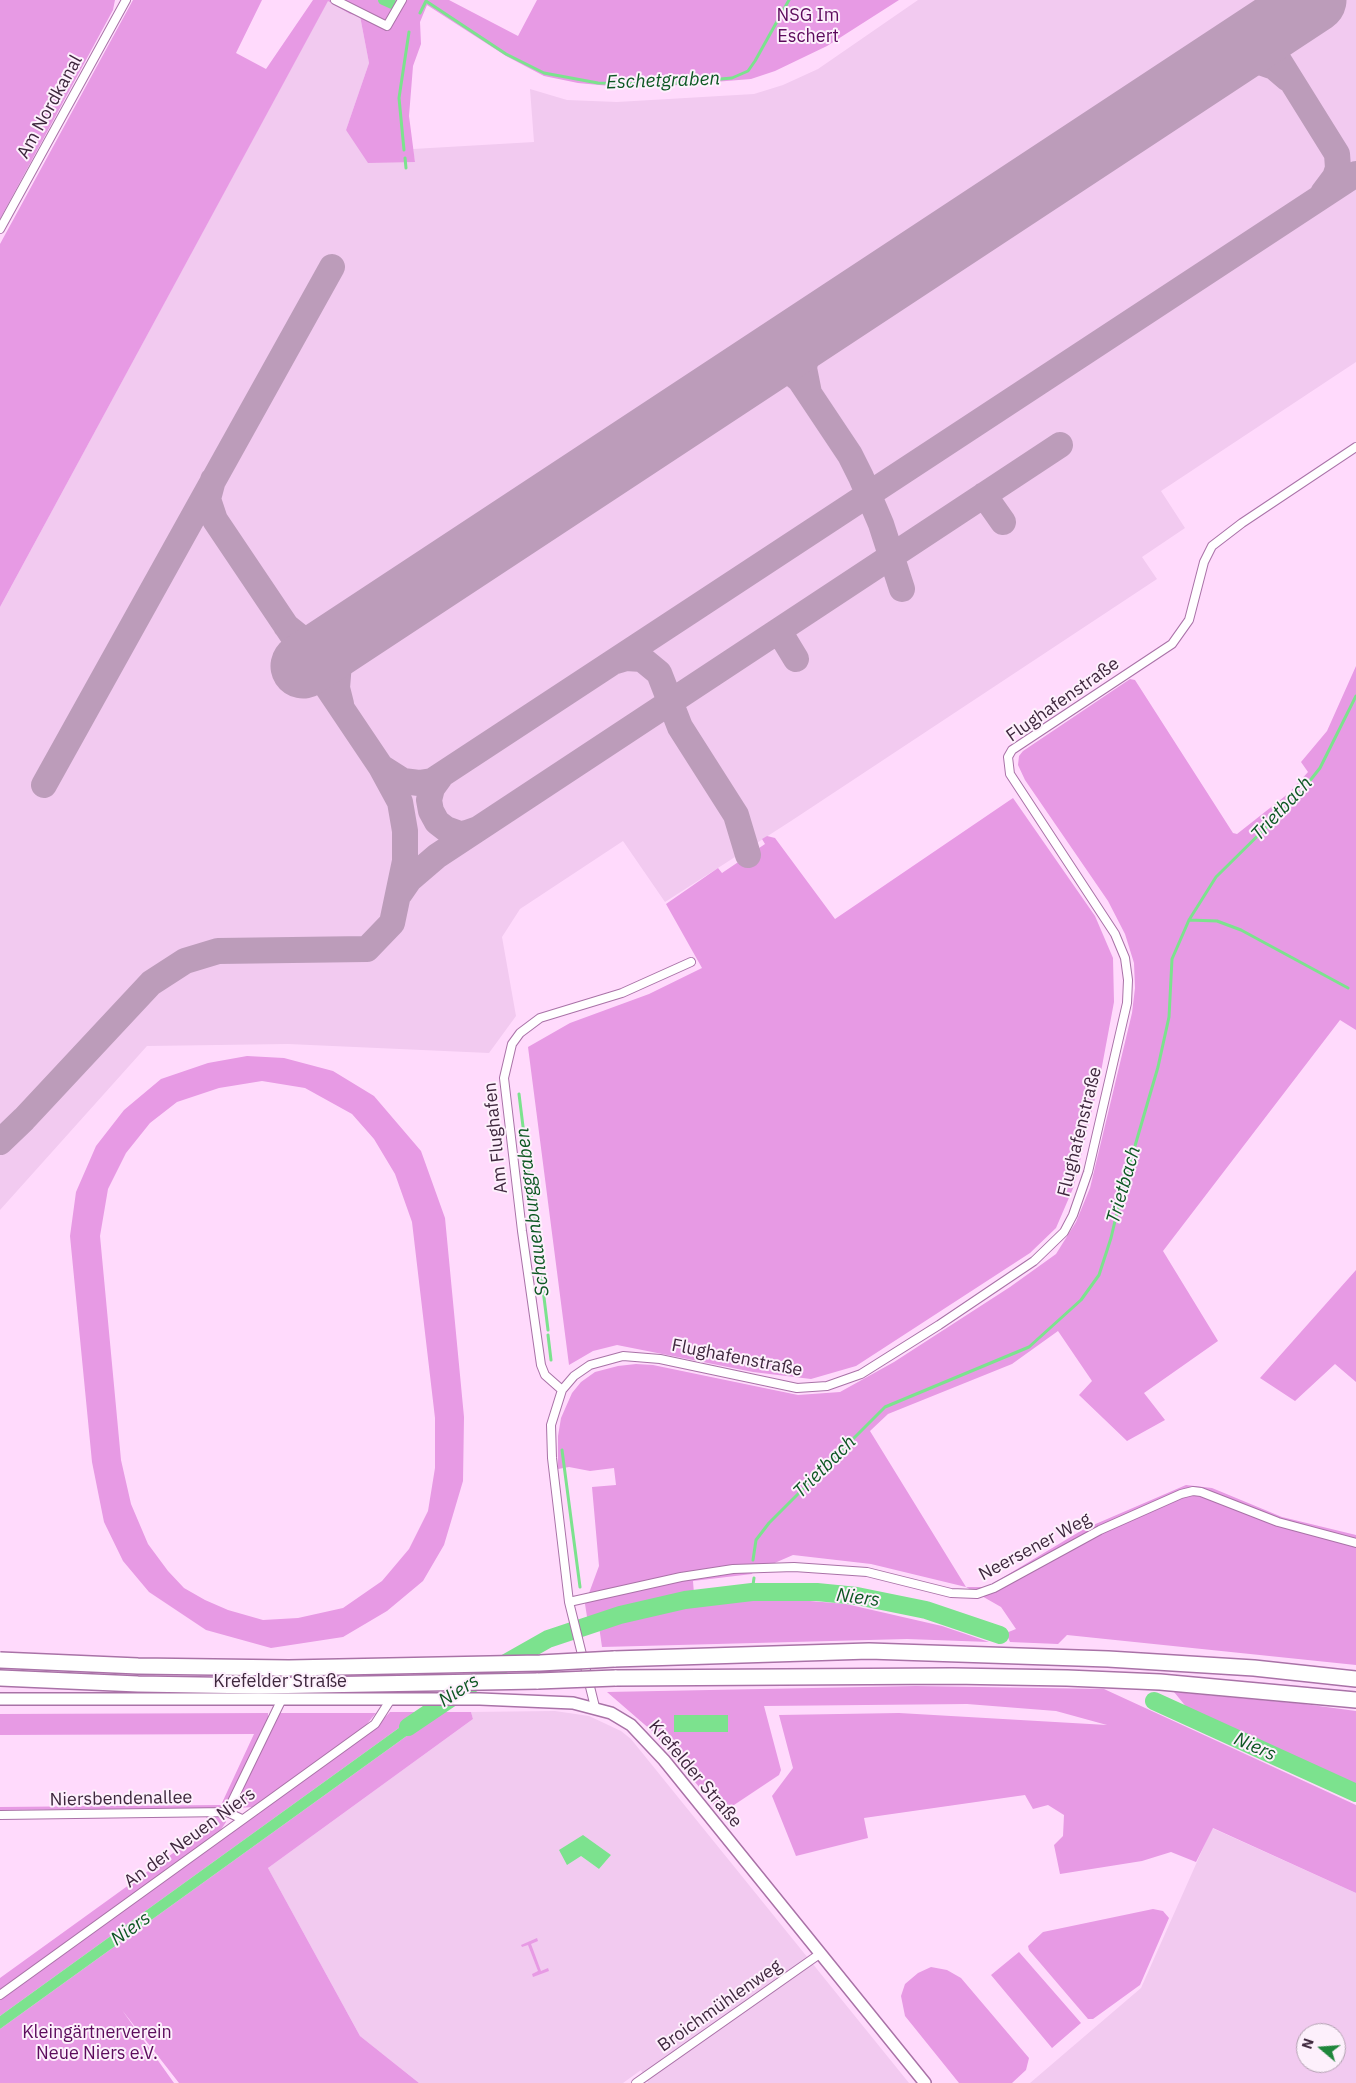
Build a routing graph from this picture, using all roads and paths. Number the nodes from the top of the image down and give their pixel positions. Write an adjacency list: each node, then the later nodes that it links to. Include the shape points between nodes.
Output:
1 (126, 0): 4 (street, Am Nordkanal)
2 (335, 0): 3 (street, via 387,26)
3 (402, 0)
4 (0, 229)
5 (1356, 447): 7 (street, Flughafenstraße, via 1212,546 1204,562 1189,620 1172,644 1012,750 1008,757 1010,774 1116,934 1125,958 1128,980 1127,1003 1088,1172 1064,1232 1034,1261 939,1325 861,1374 827,1386 798,1388 660,1359 623,1356 590,1365)
6 (691, 962): 7 (street, Am Flughafen, via 622,993 540,1018 520,1032 512,1044 504,1078 541,1365 546,1375)
7 (562, 1390): 9 (street, Flughafenstraße, via 551,1425 552,1458)
8 (1356, 1543): 9 (street, Neersener Weg, via 1278,1522 1193,1491 1100,1530 994,1588 977,1594 951,1593 867,1572 794,1567 732,1569 698,1574)
9 (569, 1602): 17 (street, Flughafenstraße)
10 (0, 1660): 12 (highway, bridge, via 112,1666 289,1668 869,1651 1108,1659 1254,1668)
11 (0, 1678): 16 (highway, bridge, via 252,1686 615,1678 952,1676 1160,1682)
12 (1356, 1679)
13 (0, 1699): 15 (street, Krefelder Straße)
14 (392, 1699): 15 (street, Krefelder Straße); 17 (street, Krefelder Straße, via 558,1701); 20 (street, An der Neuen Niers, via 375,1724)
15 (281, 1700): 18 (street)
16 (1356, 1700)
17 (595, 1707): 21 (street, Krefelder Straße, via 618,1716 648,1740)
18 (227, 1812): 19 (street, Niersbendenallee); 20 (street, Niersbendenallee)
19 (0, 1815)
20 (242, 1819): 22 (street, An der Neuen Niers)
21 (821, 1953): 23 (street, Broichmühlenweg); 24 (street, Krefelder Straße)
22 (0, 1995)
23 (636, 2083)
24 (925, 2083)

